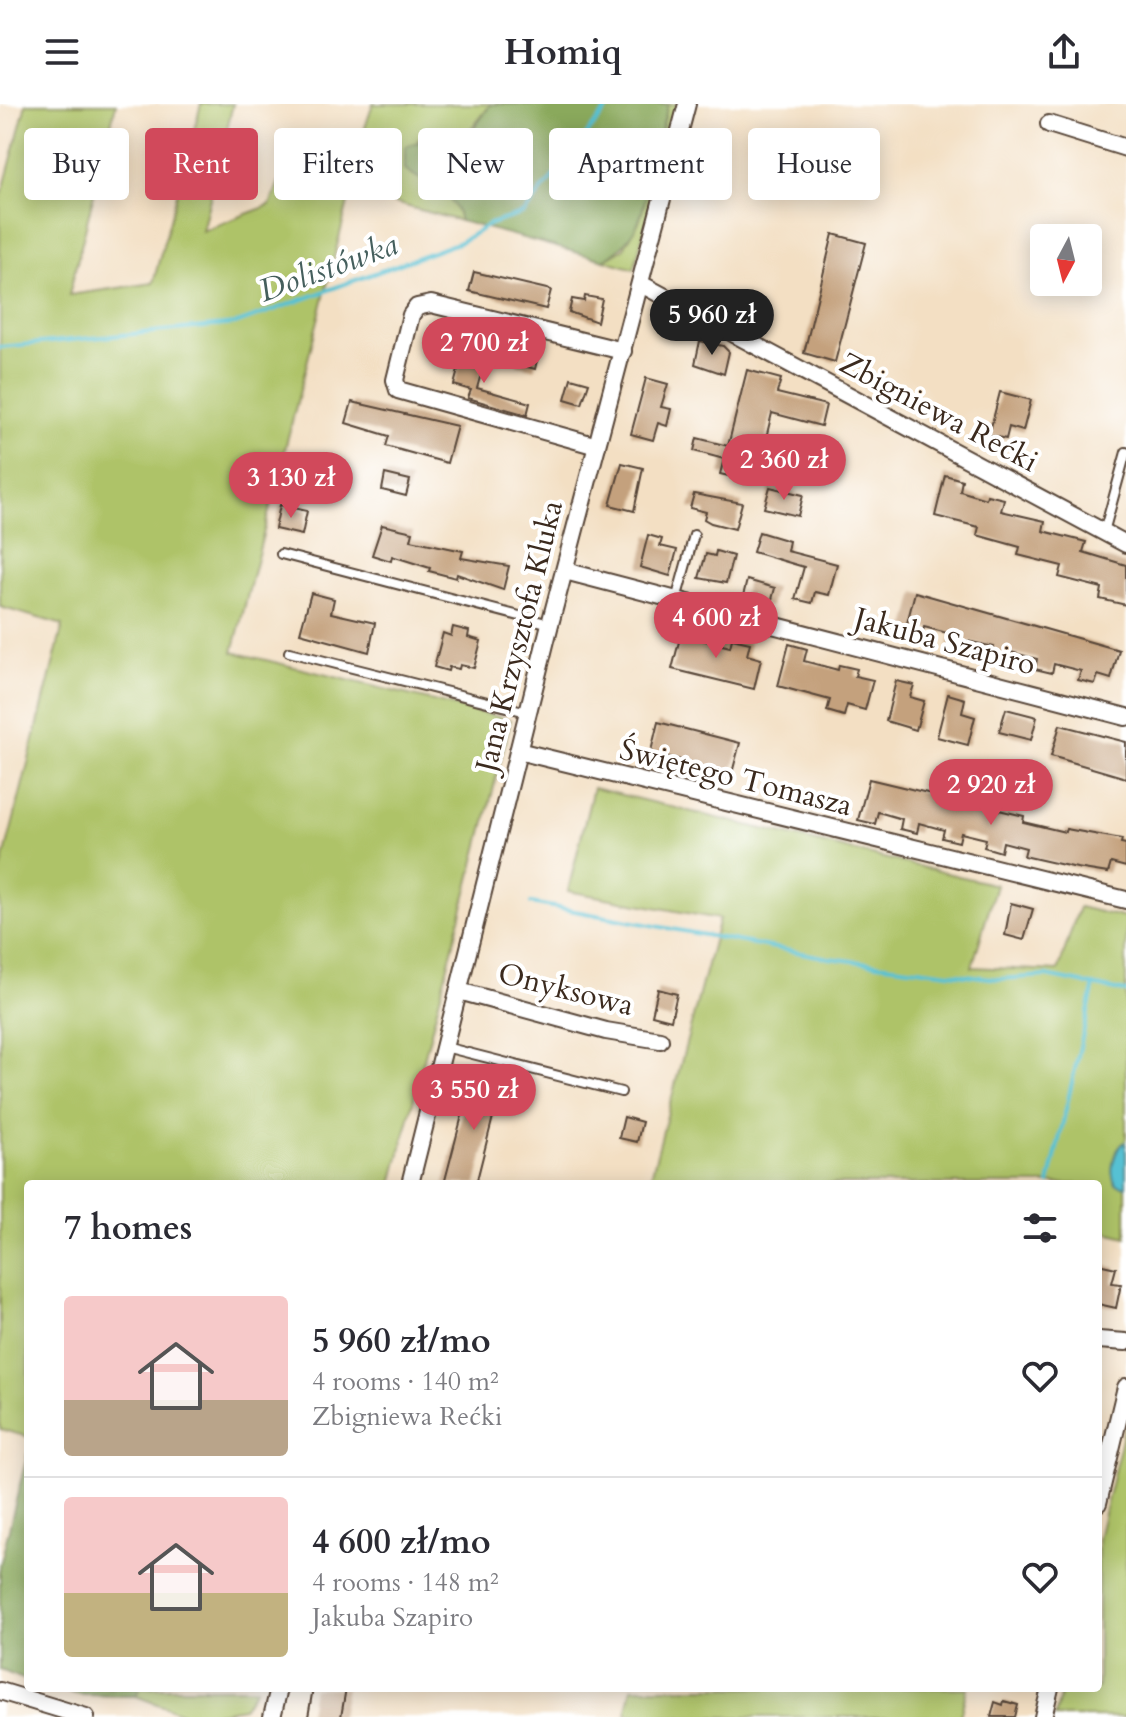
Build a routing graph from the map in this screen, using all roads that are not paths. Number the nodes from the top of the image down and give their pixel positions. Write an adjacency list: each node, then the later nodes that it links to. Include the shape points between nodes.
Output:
1 (687, 104): 4 (street, Jana Krzysztofa Kluka)
2 (1049, 124): 3 (street)
3 (1126, 148)
4 (641, 284): 5 (street, Jana Krzysztofa Kluka); 8 (street, Zbigniewa Rećki)
5 (623, 351): 6 (street, Jana Krzysztofa Kluka); 6 (street, via 431,304 417,307 411,315 395,380 398,390)
6 (597, 446): 12 (street, Jana Krzysztofa Kluka)
7 (1126, 452): 8 (lane)
8 (1104, 532): 10 (street, Zbigniewa Rećki)
9 (694, 535): 13 (lane)
10 (1126, 544)
11 (281, 554): 14 (lane)
12 (565, 571): 13 (street, Jakuba Szapiro); 14 (street, Jana Krzysztofa Kluka)
13 (676, 600): 17 (street, Jakuba Szapiro)
14 (550, 624): 16 (street, Jana Krzysztofa Kluka)
15 (289, 652): 16 (lane)
16 (528, 713): 18 (street, Jana Krzysztofa Kluka)
17 (1126, 717)
18 (518, 751): 19 (street, Świętego Tomasza); 20 (street, Jana Krzysztofa Kluka)
19 (1126, 900)
20 (459, 991): 21 (street, Onyksowa, via 606,1031); 22 (street, Jana Krzysztofa Kluka)
21 (660, 1040)
22 (445, 1047): 23 (lane); 24 (street, Jana Krzysztofa Kluka)
23 (621, 1092)
24 (411, 1180)
25 (1102, 1340): 26 (street)
26 (1126, 1342)
27 (1126, 1387): 28 (street)
28 (1102, 1486)
29 (0, 1691): 32 (street)
30 (278, 1692): 33 (street)
31 (1049, 1692): 34 (street)
32 (86, 1717)
33 (272, 1717)
34 (1043, 1717)

